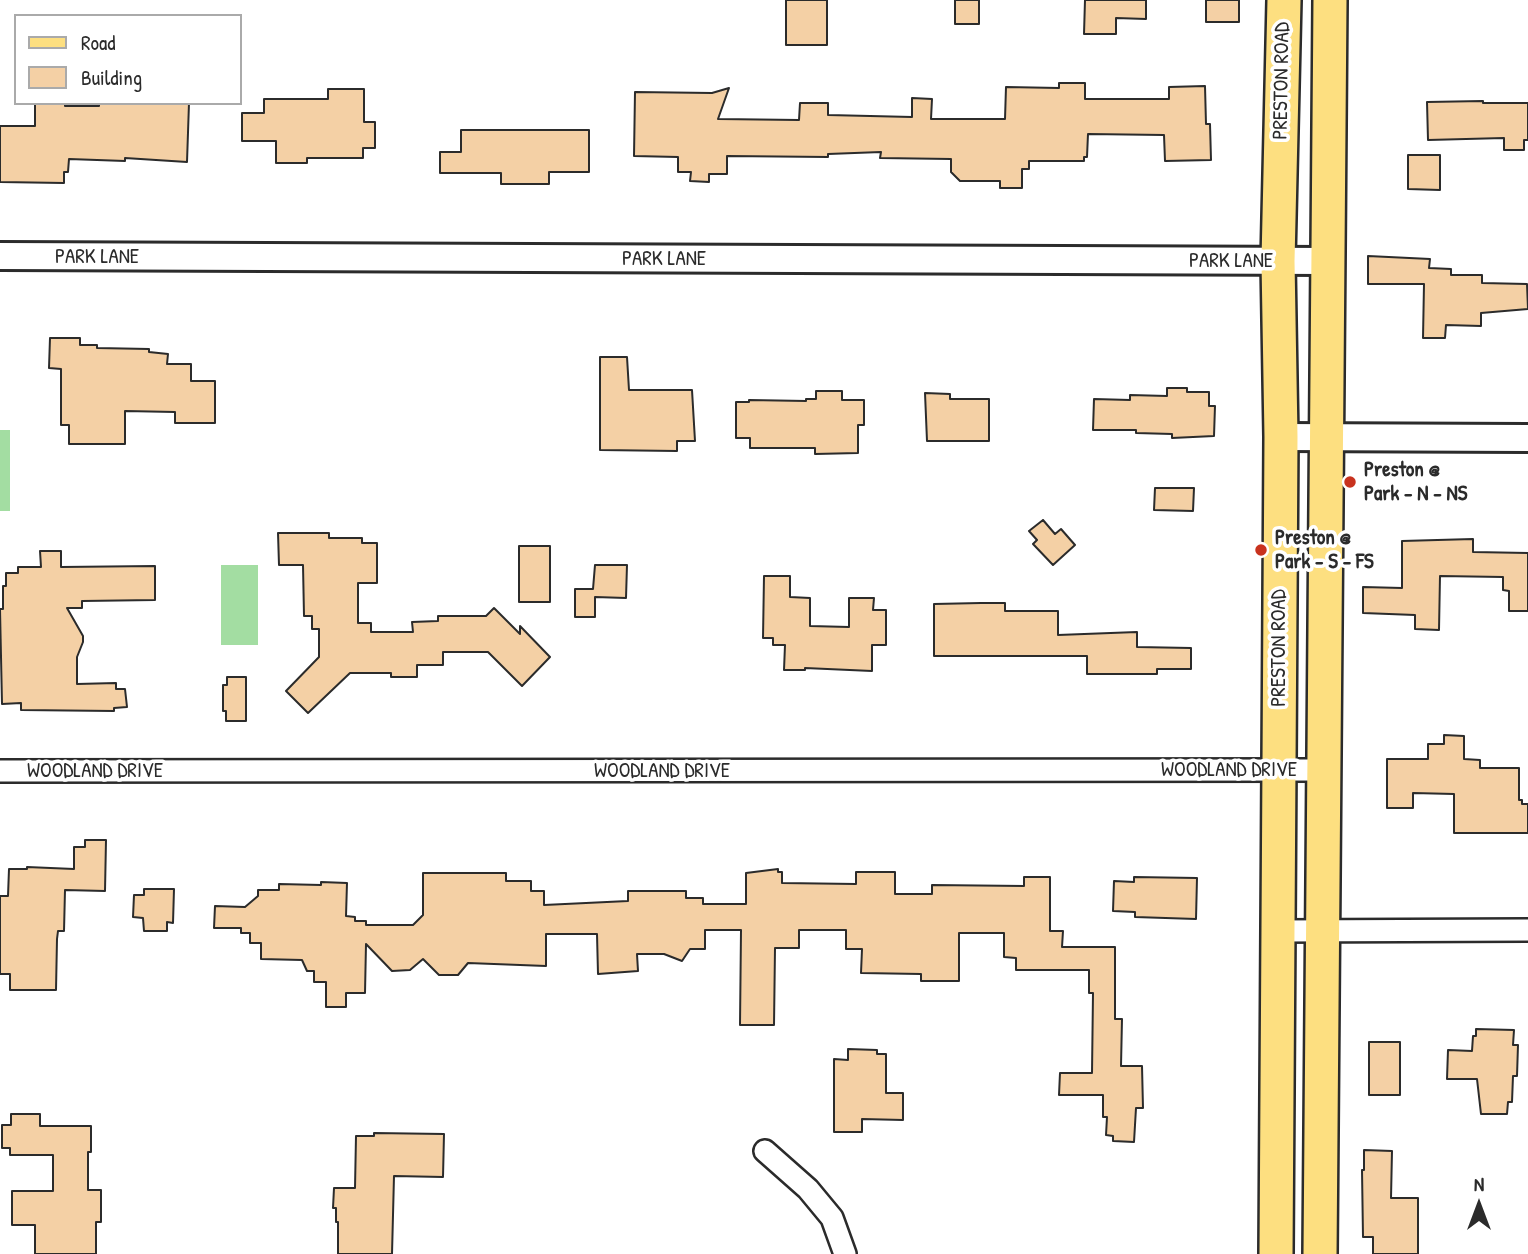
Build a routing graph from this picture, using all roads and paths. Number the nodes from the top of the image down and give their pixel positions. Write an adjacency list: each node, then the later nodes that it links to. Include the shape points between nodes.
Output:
1 (1284, 0): 4 (main road, PRESTON ROAD)
2 (1330, 0): 5 (main road)
3 (0, 256): 4 (street, PARK LANE)
4 (1278, 261): 5 (street, PARK LANE); 6 (main road, PRESTON ROAD)
5 (1328, 261): 7 (main road)
6 (1281, 437): 7 (street); 9 (main road, PRESTON ROAD)
7 (1327, 437): 8 (street); 10 (main road)
8 (1528, 438)
9 (1279, 770): 10 (street, WOODLAND DRIVE); 11 (street, WOODLAND DRIVE); 14 (main road, PRESTON ROAD)
10 (1324, 770): 12 (main road)
11 (0, 771)
12 (1323, 930): 13 (street); 14 (street); 18 (main road)
13 (1528, 930)
14 (1280, 931): 17 (main road, PRESTON ROAD)
15 (765, 1151): 16 (street, via 808,1189 832,1218)
16 (845, 1254)
17 (1276, 1254)
18 (1320, 1254)

